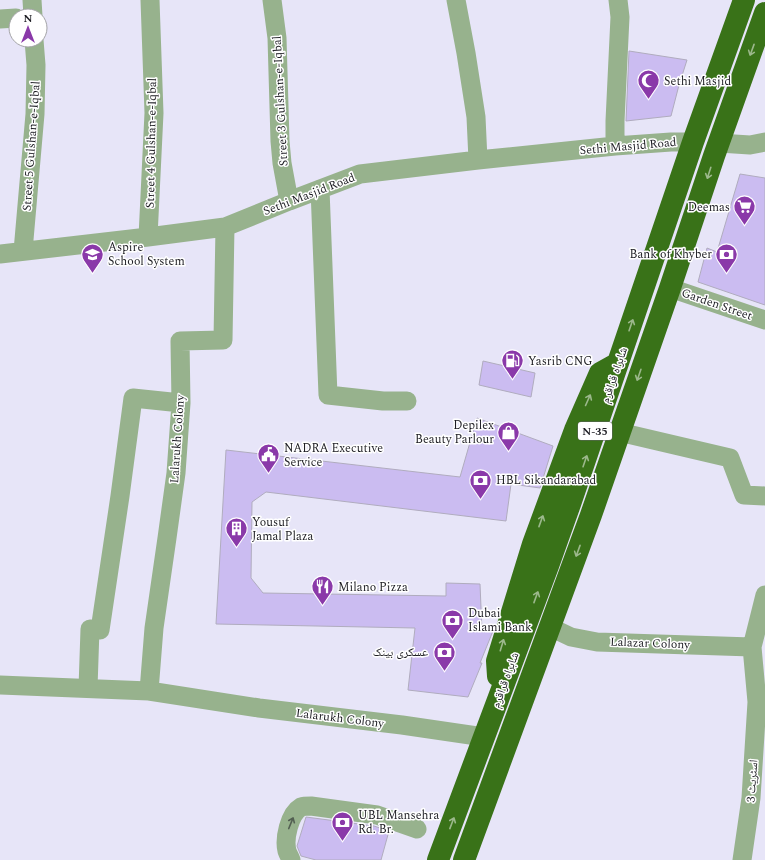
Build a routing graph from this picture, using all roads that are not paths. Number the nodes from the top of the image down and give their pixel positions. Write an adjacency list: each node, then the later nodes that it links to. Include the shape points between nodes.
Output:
1 (150, 0): 16 (street, Street 4 Gulshan-e-Iqbal, via 154,113)
2 (272, 0): 14 (street, Street 3 Gulshan-e-Iqbal, via 277,38 280,141)
3 (456, 0): 12 (street, via 476,117)
4 (618, 0): 11 (street, via 620,17)
5 (744, 0): 8 (highway, شاہراہ قراقرم / N-35)
6 (765, 13): 10 (highway, شاہراہ قراقرم / N-35, one-way to 10)
7 (35, 48): 17 (street, Street 5 Gulshan-e-Iqbal, via 35,114)
8 (693, 142): 11 (street, Sethi Masjid Road); 21 (highway, شاہراہ قراقرم / N-35, one-way to 8)
9 (765, 142): 10 (street, via 750,145)
10 (719, 143): 19 (highway, شاہراہ قراقرم / N-35, one-way to 19)
11 (615, 146): 12 (street, Sethi Masjid Road)
12 (478, 160): 13 (street, Sethi Masjid Road, via 360,174)
13 (320, 189): 14 (street, Sethi Masjid Road); 22 (street, via 328,395 383,402)
14 (289, 201): 15 (street, Sethi Masjid Road)
15 (225, 227): 16 (street, Sethi Masjid Road); 23 (street, Lalarukh Colony, via 223,340 180,341)
16 (148, 237): 17 (street, Sethi Masjid Road)
17 (23, 252): 18 (street, Sethi Masjid Road)
18 (0, 254)
19 (670, 288): 20 (street, Garden Street); 24 (highway, شاہراہ قراقرم / N-35, one-way to 24)
20 (765, 320)
21 (618, 363): 26 (highway, شاہراہ قراقرم / N-35, one-way to 21); 34 (highway, one-way to 21, via 497,661 540,523 575,430 600,373)
22 (408, 402)
23 (181, 403): 32 (street, via 133,398 100,630 90,629); 33 (street, Lalarukh Colony, via 176,473 154,628)
24 (619, 432): 25 (street, via 730,458 744,495); 27 (highway, شاہراہ قراقرم / N-35)
25 (765, 496)
26 (564, 519): 27 (highway); 34 (highway, شاہراہ قراقرم / N-35, one-way to 26)
27 (585, 530): 29 (highway, شاہراہ قراقرم / N-35, one-way to 29)
28 (765, 595): 30 (street)
29 (550, 627): 30 (street, Lalazar Colony, via 571,637 597,642); 40 (highway, شاہراہ قراقرم / N-35)
30 (752, 647): 35 (street)
31 (0, 685): 32 (street, Lalarukh Colony)
32 (88, 688): 33 (street, Lalarukh Colony)
33 (149, 691): 36 (street, Lalarukh Colony)
34 (499, 697): 36 (highway, شاہراہ قراقرم / N-35)
35 (761, 703): 41 (street, اسٹریٹ 3)
36 (484, 737): 39 (highway, شاہراہ قراقرم / N-35, one-way to 36)
37 (417, 829): 38 (street, one-way to 37, via 287,852 286,836 296,811 303,806 377,815)
38 (291, 860)
39 (438, 860)
40 (464, 860)
41 (742, 860)

